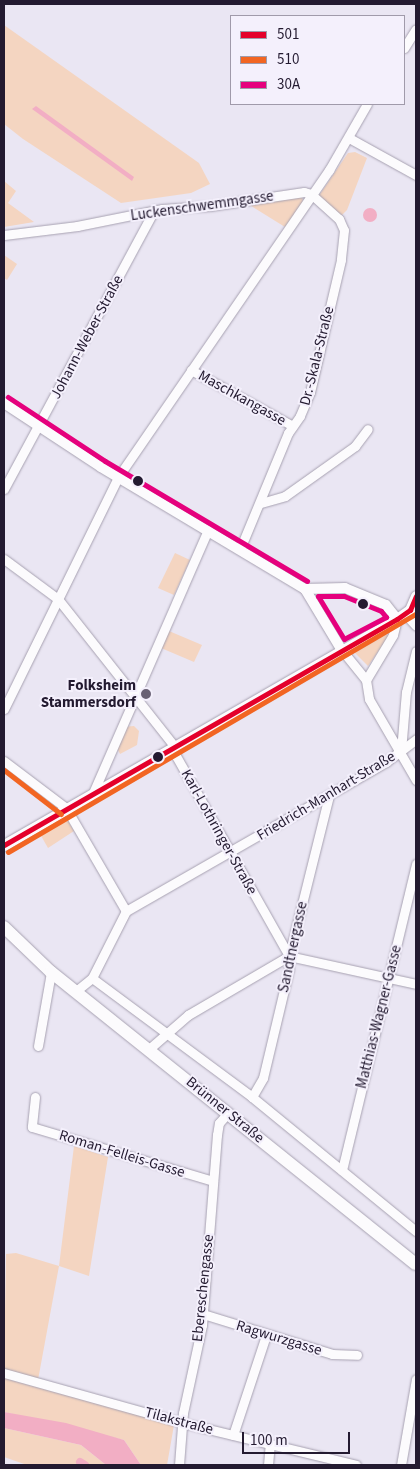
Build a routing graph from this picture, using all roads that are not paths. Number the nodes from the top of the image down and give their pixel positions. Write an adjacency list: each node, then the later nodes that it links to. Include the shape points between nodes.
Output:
1 (416, 29): 2 (street)
2 (405, 46)
3 (366, 105): 4 (street)
4 (349, 138): 5 (street); 6 (street)
5 (416, 175)
6 (311, 194): 7 (street, Luckenschwemmgasse, via 304,192 210,206); 9 (street); 11 (street, Dr.-Skala-Straße, via 339,219 344,230 342,260 310,392)
7 (154, 210): 8 (street, Luckenschwemmgasse, via 77,226); 12 (street, Johann-Weber-Straße)
8 (4, 236)
9 (191, 370): 11 (street, Maschkangasse); 14 (street)
10 (4, 403): 12 (street)
11 (293, 426): 16 (street, Dr.-Skala-Straße)
12 (36, 427): 14 (street); 15 (street, Johann-Weber-Straße)
13 (368, 429): 16 (street, via 355,446 286,496)
14 (118, 477): 17 (street); 22 (street)
15 (4, 489)
16 (261, 503): 18 (street, Dr.-Skala-Straße)
17 (208, 530): 18 (street); 28 (street)
18 (240, 549): 20 (street)
19 (4, 559): 22 (street, Karl-Lothringer-Straße)
20 (305, 589): 23 (street, via 345,588 386,605); 25 (street)
21 (416, 596): 23 (main road)
22 (58, 599): 28 (street, Karl-Lothringer-Straße); 29 (street)
23 (401, 616): 24 (street); 25 (main road); 27 (street)
24 (416, 626)
25 (341, 649): 27 (street); 31 (main road, via 261,700)
26 (416, 650): 32 (street, via 406,692)
27 (366, 680): 32 (street, via 369,699)
28 (136, 693): 31 (street, Karl-Lothringer-Straße); 35 (street)
29 (4, 709)
30 (416, 739): 32 (street, Friedrich-Manhart-Straße)
31 (175, 747): 35 (main road); 39 (street, Karl-Lothringer-Straße, via 176,756)
32 (401, 751): 34 (street); 36 (street, Friedrich-Manhart-Straße)
33 (4, 761): 37 (street)
34 (416, 780)
35 (93, 793): 37 (main road)
36 (329, 795): 39 (street, Friedrich-Manhart-Straße); 45 (street, Sandtnergasse)
37 (66, 808): 38 (main road); 41 (street)
38 (4, 845)
39 (231, 852): 41 (street, Friedrich-Manhart-Straße); 45 (street, Karl-Lothringer-Straße)
40 (416, 864): 48 (street, Matthias-Wagner-Gasse)
41 (126, 911): 47 (street)
42 (4, 927): 44 (main road, Brünner Straße)
43 (4, 938): 44 (main road, Brünner Straße)
44 (33, 956): 46 (main road, Brünner Straße)
45 (289, 956): 48 (street); 51 (street, via 188,1016); 55 (street, Sandtnergasse, via 289,969 263,1078)
46 (51, 972): 50 (main road, Brünner Straße); 52 (street)
47 (92, 978): 50 (street); 51 (street, Brünner Straße)
48 (388, 978): 49 (street); 57 (street, Matthias-Wagner-Gasse)
49 (416, 984)
50 (76, 991): 53 (main road, Brünner Straße)
51 (167, 1033): 53 (street); 55 (street, Brünner Straße)
52 (38, 1046)
53 (149, 1049): 56 (main road, Brünner Straße)
54 (35, 1097): 58 (street, Roman-Felleis-Gasse, via 32,1127)
55 (252, 1097): 57 (street, Brünner Straße)
56 (228, 1113): 58 (street, Ebereschengasse, via 218,1126); 60 (main road, Brünner Straße)
57 (342, 1170): 59 (street, Brünner Straße)
58 (213, 1180): 61 (street, Ebereschengasse)
59 (416, 1231)
60 (416, 1264)
61 (203, 1314): 62 (street, Ragwurzgasse); 66 (street, Ebereschengasse)
62 (266, 1335): 63 (street, Ragwurzgasse, via 332,1354); 67 (street)
63 (357, 1355)
64 (4, 1373): 66 (street, Tilakstraße)
65 (416, 1379): 72 (street)
66 (183, 1423): 67 (street, Tilakstraße); 69 (street, Ebereschengasse)
67 (233, 1435): 68 (street, Tilakstraße)
68 (270, 1444): 70 (street); 71 (street, Tilakstraße)
69 (179, 1465)
70 (268, 1465)
71 (356, 1465)
72 (401, 1465)

